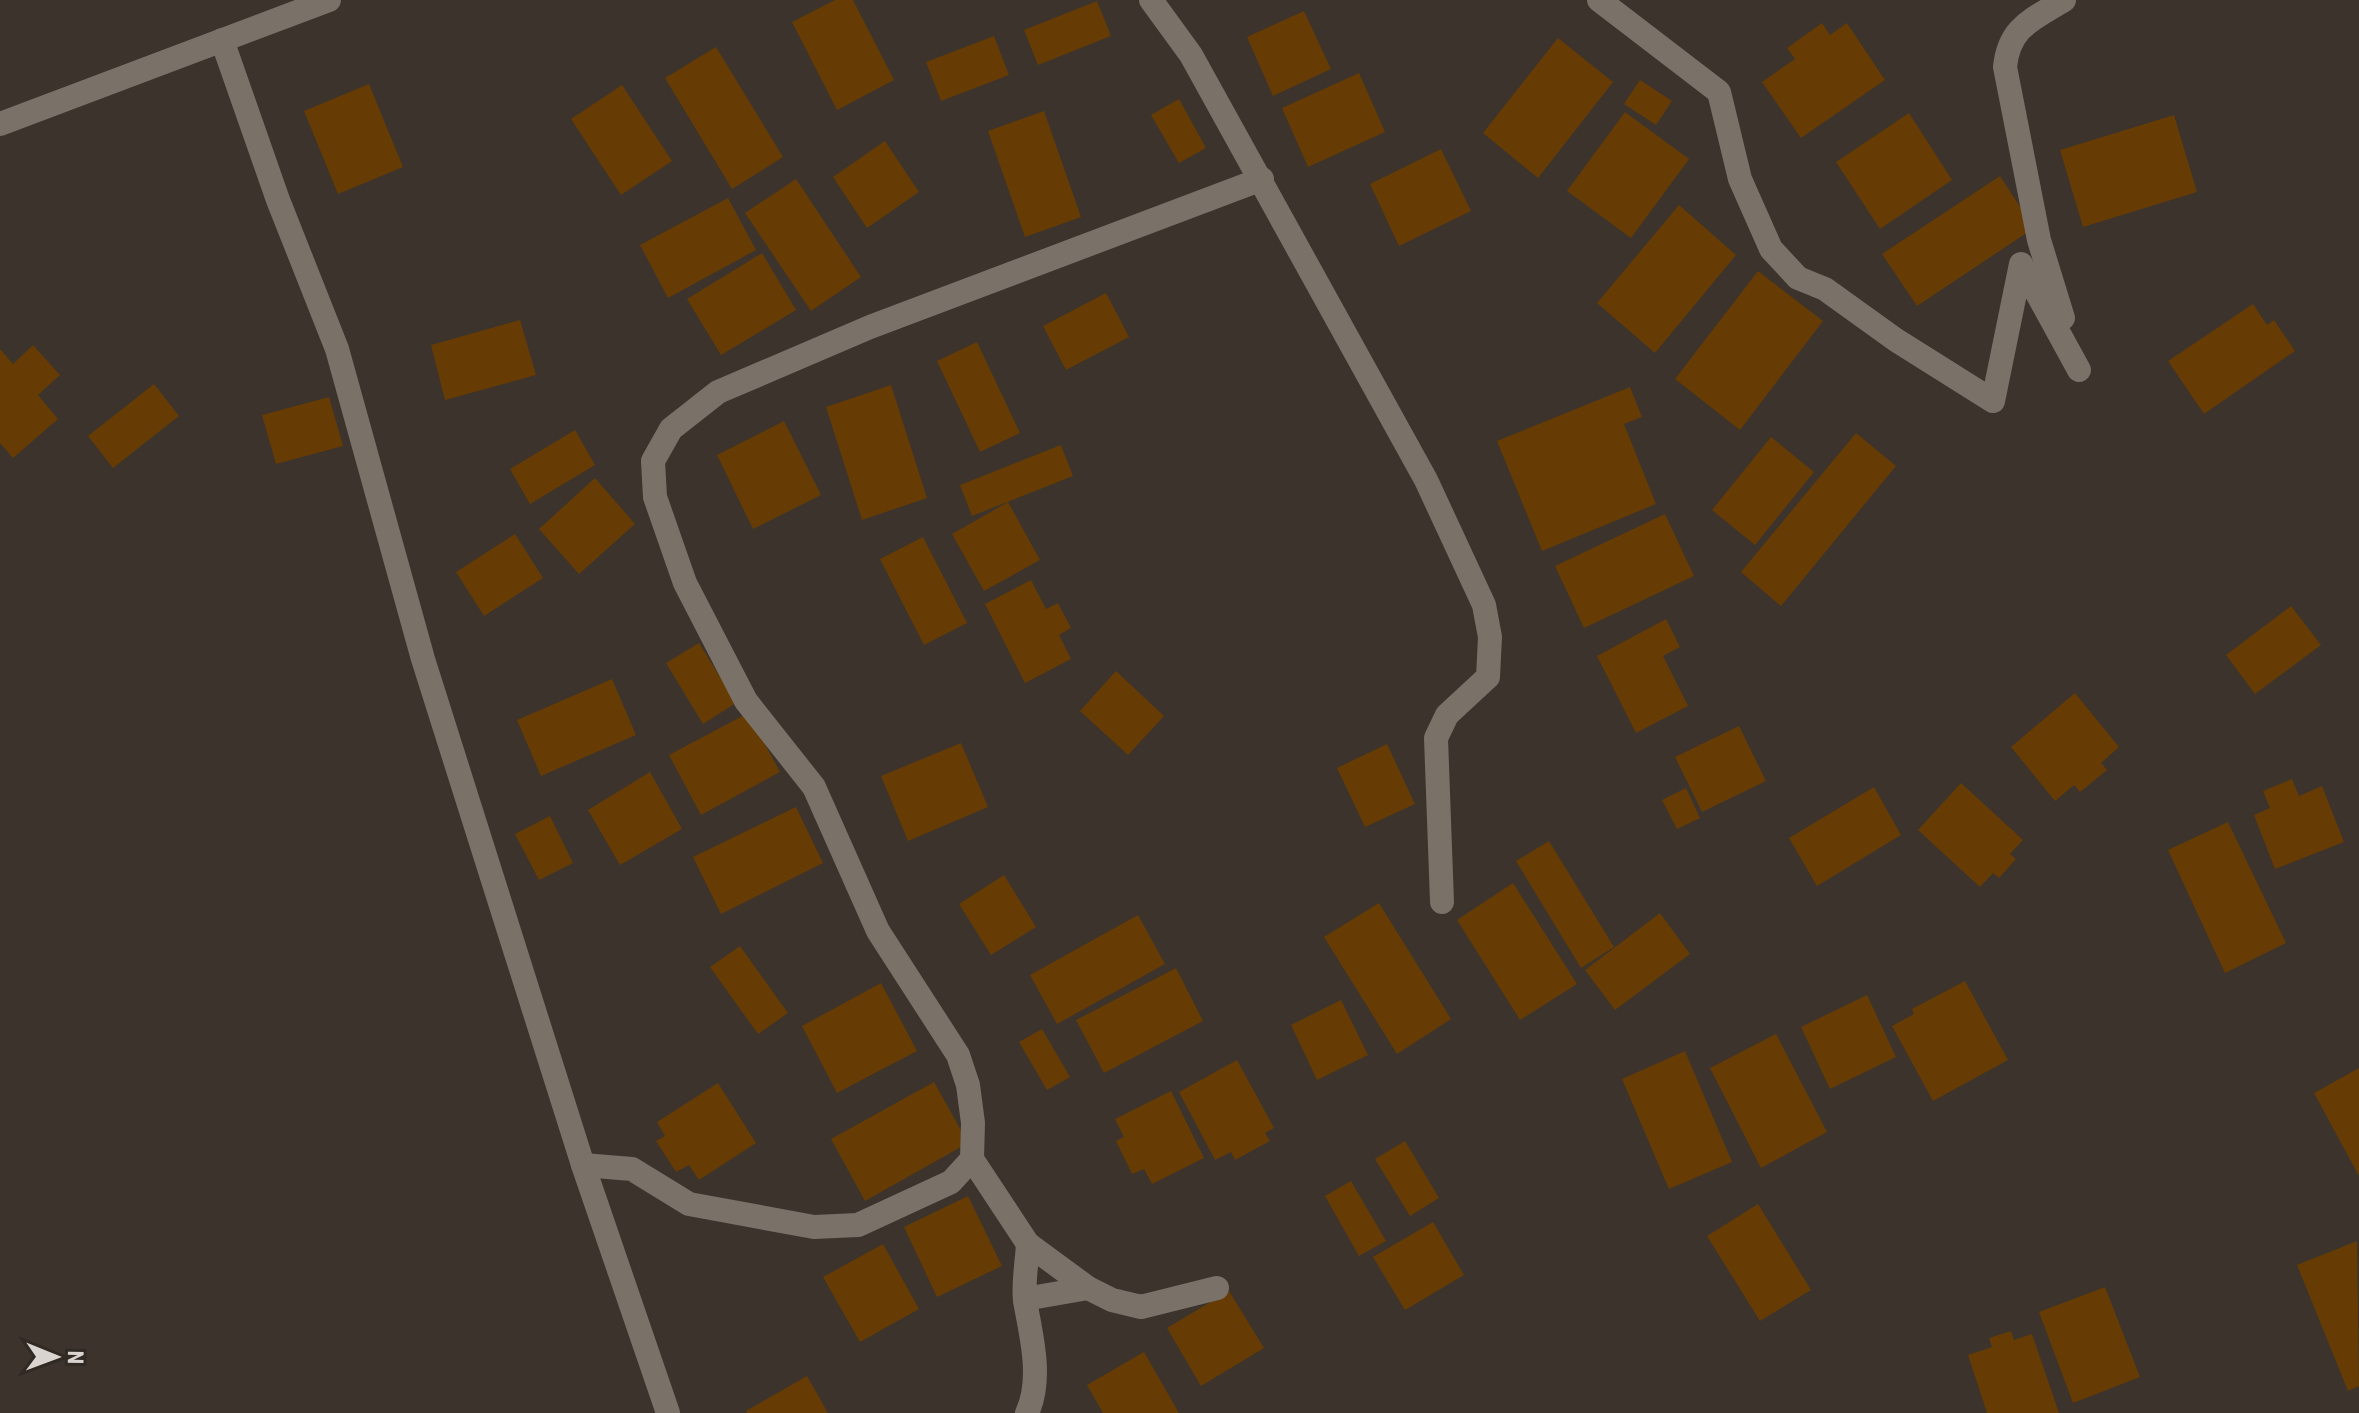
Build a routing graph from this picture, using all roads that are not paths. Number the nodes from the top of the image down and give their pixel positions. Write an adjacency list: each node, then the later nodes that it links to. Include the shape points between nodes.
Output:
1 (329, 0): 5 (street)
2 (1151, 0): 7 (street, via 1191,55)
3 (1599, 0): 4 (street, via 1719,92 1740,179 1771,249 1798,278 1825,289 1993,401 2021,264 2079,370 2039,240 2005,67 2007,45 2019,29)
4 (2064, 0)
5 (222, 40): 6 (street); 10 (street, via 337,349 423,659)
6 (0, 124)
7 (1262, 179): 8 (street, via 1426,480 1484,605 1490,637 1488,677 1447,715 1436,738); 9 (street, via 870,327 718,392 671,429 653,461 655,497 692,596 746,701 814,787 878,931 958,1055 968,1085)
8 (1442, 902)
9 (972, 1159): 10 (street, via 951,1182 858,1225 814,1227 689,1204 632,1169); 11 (street)
10 (583, 1165): 15 (street)
11 (1028, 1244): 12 (street); 14 (street)
12 (1088, 1288): 13 (street, via 1141,1307); 14 (street)
13 (1217, 1288)
14 (1025, 1299): 16 (street, via 1033,1328 1033,1400)
15 (668, 1413)
16 (1027, 1413)

